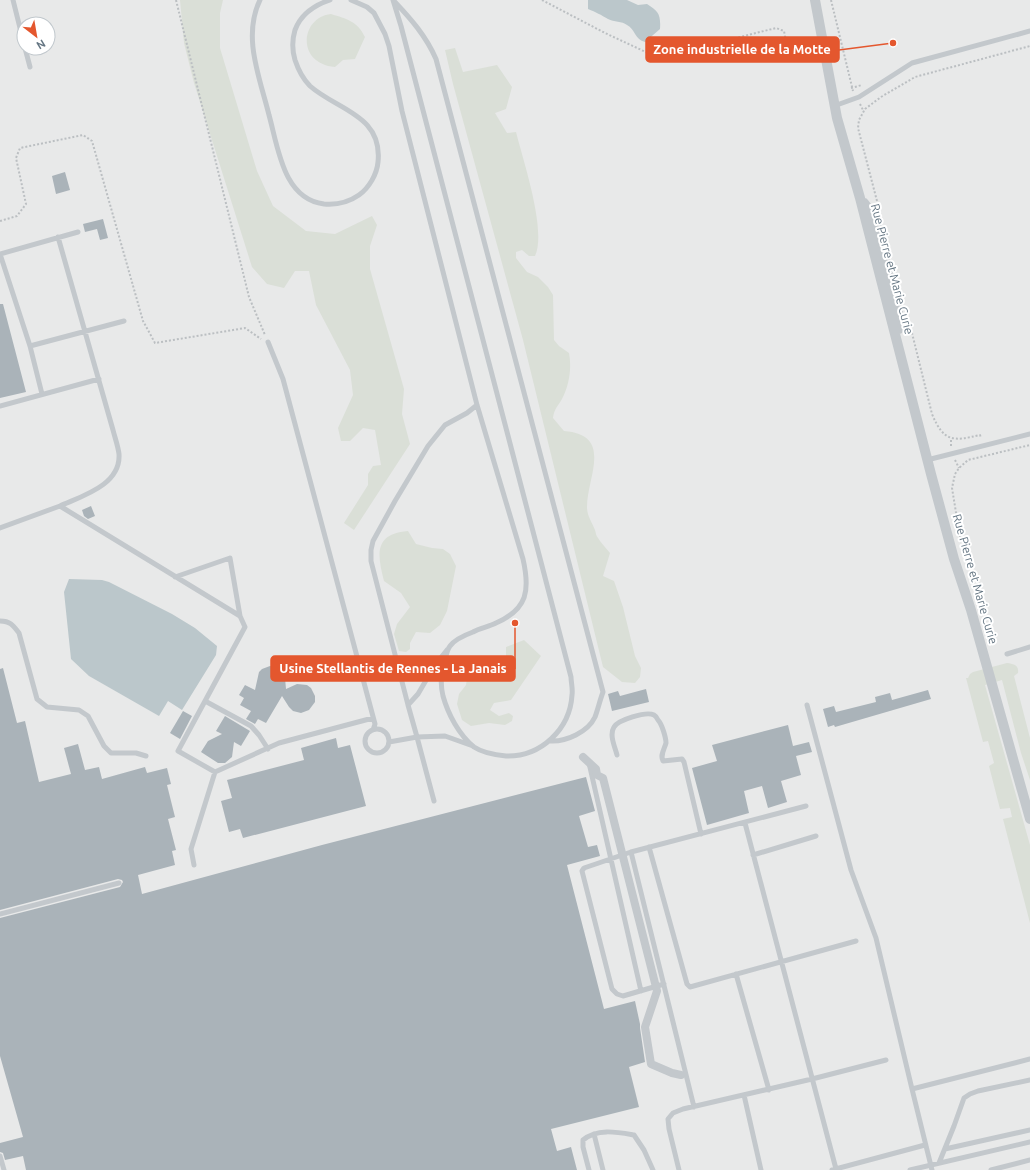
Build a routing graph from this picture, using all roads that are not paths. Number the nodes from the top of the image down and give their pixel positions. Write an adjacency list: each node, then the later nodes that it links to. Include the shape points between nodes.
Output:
1 (13, 0): 7 (lane)
2 (260, 0): 3 (lane, via 252,26 253,50 283,167 302,195 310,200 330,204 350,200 364,190 374,176 379,153 372,131 365,122 310,85 302,76 294,56 293,38 300,20 313,8)
3 (330, 0)
4 (351, 0): 20 (lane, via 374,13 389,46 402,111)
5 (393, 0): 38 (lane, via 571,677 573,693 568,714); 38 (lane, via 423,34 436,59 603,692 595,716 586,728 566,739)
6 (815, 0): 11 (street, Rue Pierre et Marie Curie)
7 (17, 16)
8 (1030, 31): 11 (lane, via 912,63 859,97)
9 (27, 56): 10 (lane)
10 (30, 67)
11 (834, 106): 23 (street, Rue Pierre et Marie Curie)
12 (78, 232): 13 (lane)
13 (58, 237): 15 (lane); 17 (lane, via 0,254)
14 (124, 321): 15 (lane)
15 (86, 331): 17 (lane); 18 (lane)
16 (268, 342): 35 (lane, via 283,379)
17 (30, 346): 19 (lane)
18 (99, 379): 19 (lane); 24 (lane, via 119,455 117,468 100,488)
19 (42, 394): 21 (lane)
20 (478, 404): 29 (lane, via 523,559 527,586 521,604 514,612 494,624 467,634); 33 (lane, via 445,425 428,446 373,541 371,561)
21 (0, 406)
22 (1030, 434): 23 (lane)
23 (927, 460): 48 (street, Rue Pierre et Marie Curie)
24 (60, 506): 25 (lane); 26 (lane)
25 (0, 528)
26 (175, 577): 27 (lane); 27 (lane, via 230,558)
27 (240, 616): 32 (lane, via 245,627)
28 (0, 621): 43 (lane, via 12,624 19,633 37,699 47,707 79,710 84,713 111,753 136,753)
29 (449, 647): 33 (lane); 40 (lane, via 441,676 443,695 453,720)
30 (1030, 648): 31 (lane)
31 (1007, 654)
32 (205, 701): 41 (lane, via 251,726); 45 (lane, via 178,751)
33 (408, 705): 37 (lane)
34 (807, 705): 70 (lane, via 851,870 876,938)
35 (373, 718): 36 (lane); 41 (lane, via 279,743)
36 (373, 730): 39 (lane, via 386,733); 39 (lane, via 365,742 369,750 380,752 386,749)
37 (417, 737): 39 (lane); 40 (lane, via 445,736); 46 (lane)
38 (550, 741): 40 (lane, via 534,750 517,755 499,756)
39 (389, 742)
40 (474, 746)
41 (268, 749): 45 (lane)
42 (617, 755): 50 (lane, via 613,728 620,721 654,715 660,723 666,741 663,761 682,759 684,762)
43 (146, 756)
44 (586, 760): 55 (street, via 596,769 597,775 603,778); 56 (lane)
45 (216, 772): 57 (lane, via 191,849)
46 (434, 801)
47 (806, 806): 49 (lane)
48 (1030, 819)
49 (745, 823): 50 (lane); 54 (lane)
50 (701, 834): 52 (lane)
51 (816, 836): 54 (lane)
52 (649, 848): 53 (lane); 62 (lane, via 688,986)
53 (631, 852): 55 (lane); 63 (lane)
54 (753, 854): 61 (lane)
55 (622, 855): 56 (lane); 63 (street)
56 (610, 859): 64 (lane); 64 (lane, via 582,871 612,990 623,996)
57 (194, 865)
58 (119, 883): 59 (lane)
59 (0, 914)
60 (856, 941): 61 (lane)
61 (781, 961): 62 (lane); 68 (lane)
62 (736, 974): 71 (lane)
63 (660, 986): 64 (lane); 67 (street, via 656,991 646,1027 651,1064); 73 (lane)
64 (641, 991)
65 (1030, 1059): 70 (lane)
66 (886, 1060): 68 (lane)
67 (681, 1075)
68 (812, 1080): 71 (lane); 83 (lane)
69 (1030, 1080): 78 (lane, via 978,1091 964,1098)
70 (912, 1089): 77 (lane)
71 (769, 1090): 72 (lane)
72 (744, 1095): 73 (lane); 89 (lane)
73 (694, 1107): 88 (lane, via 673,1113 668,1119)
74 (1030, 1130): 78 (lane)
75 (594, 1134): 85 (lane, via 583,1140); 86 (lane); 87 (lane, via 613,1131 634,1136)
76 (1030, 1142): 81 (lane)
77 (925, 1145): 82 (lane); 83 (lane)
78 (945, 1149): 81 (lane)
79 (0, 1156): 84 (lane)
80 (1030, 1160): 91 (lane)
81 (939, 1163): 82 (lane)
82 (931, 1168): 90 (lane)
83 (834, 1169)
84 (4, 1170)
85 (589, 1170)
86 (603, 1170)
87 (653, 1170)
88 (679, 1170)
89 (761, 1170)
90 (910, 1170)
91 (991, 1170)

